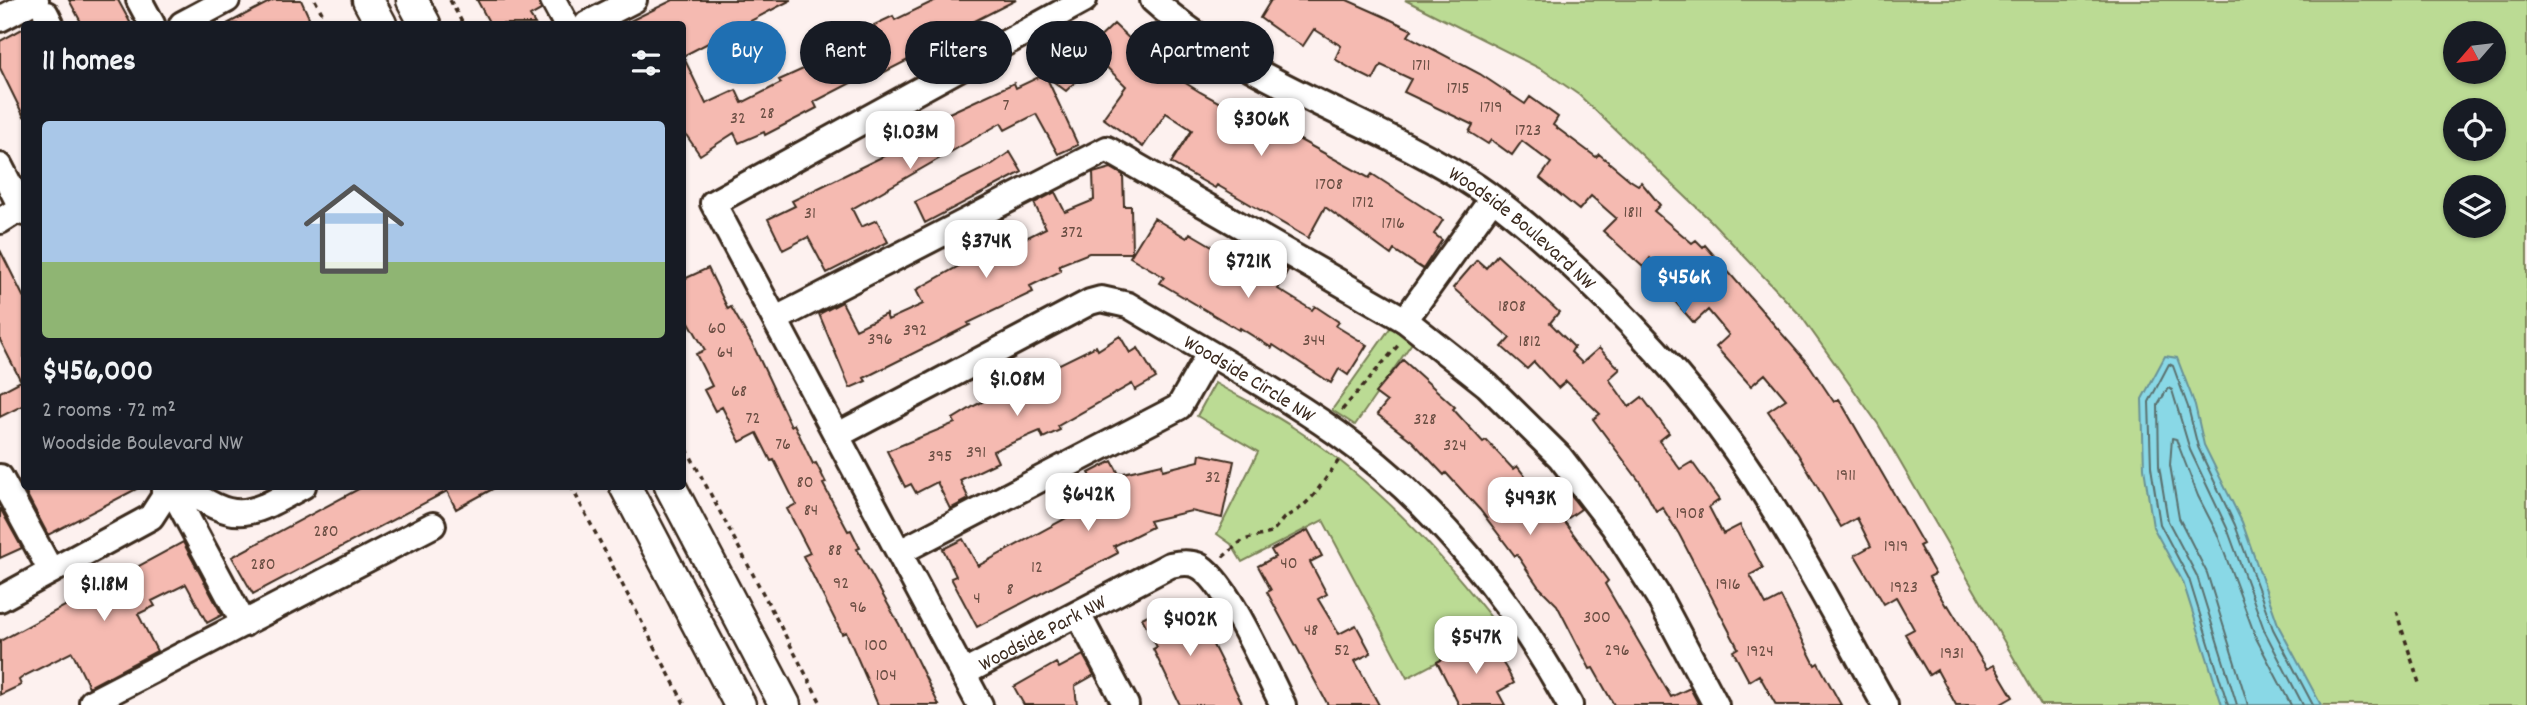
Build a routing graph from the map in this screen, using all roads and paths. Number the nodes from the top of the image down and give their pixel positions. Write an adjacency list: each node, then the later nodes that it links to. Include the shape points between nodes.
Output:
1 (139, 0): 13 (street)
2 (227, 0): 14 (street)
3 (315, 0): 15 (path)
4 (368, 0): 16 (main road)
5 (412, 0): 17 (main road)
6 (450, 0): 18 (path)
7 (553, 0): 19 (street)
8 (634, 0): 20 (street)
9 (1084, 0): 26 (street, via 713,203)
10 (1153, 0): 22 (street, Woodside Boulevard NW, via 1221,52 1399,143)
11 (44, 13): 12 (street)
12 (0, 19)
13 (150, 21)
14 (188, 21)
15 (326, 21)
16 (379, 21)
17 (423, 21)
18 (461, 21)
19 (564, 21)
20 (593, 21)
21 (0, 166): 23 (street)
22 (1492, 199): 27 (street); 61 (street, Woodside Boulevard NW, via 1544,239 1632,323 1692,391 1752,474)
23 (21, 204)
24 (21, 210): 25 (street)
25 (0, 221)
26 (776, 319): 27 (street, via 1107,149); 30 (street)
27 (1409, 324): 29 (path); 60 (street, via 1487,385 1560,457 1614,527 1658,596)
28 (1209, 354): 29 (street, Woodside Circle NW); 30 (street, Woodside Circle NW, via 1128,305 1101,299); 42 (street, via 1179,407)
29 (1329, 428): 31 (street, Woodside Circle NW)
30 (838, 435): 42 (street)
31 (1351, 444): 44 (path, via 1303,507 1271,533 1242,540); 59 (street, Woodside Circle NW, via 1451,536 1496,592)
32 (686, 448): 55 (path)
33 (0, 477): 43 (street)
34 (164, 490): 43 (street, via 150,516)
35 (172, 490): 48 (street)
36 (188, 490): 37 (street, via 228,512 253,513)
37 (295, 490)
38 (573, 490): 52 (path)
39 (627, 490): 53 (main road)
40 (672, 490): 54 (main road)
41 (433, 525): 48 (street)
42 (900, 552): 49 (street)
43 (51, 571): 45 (street)
44 (1206, 571): 47 (street, Woodside Park NW, via 1196,564 1170,565); 58 (street, via 1220,585)
45 (0, 599)
46 (2396, 611): 50 (path)
47 (1078, 614): 49 (street, Woodside Park NW); 57 (street)
48 (244, 624): 51 (street, via 92,702)
49 (964, 673): 56 (street)
50 (2418, 684)
51 (94, 705)
52 (685, 705)
53 (740, 705)
54 (785, 705)
55 (822, 705)
56 (980, 705)
57 (1126, 705)
58 (1283, 705)
59 (1570, 705)
60 (1716, 705)
61 (1885, 705)

